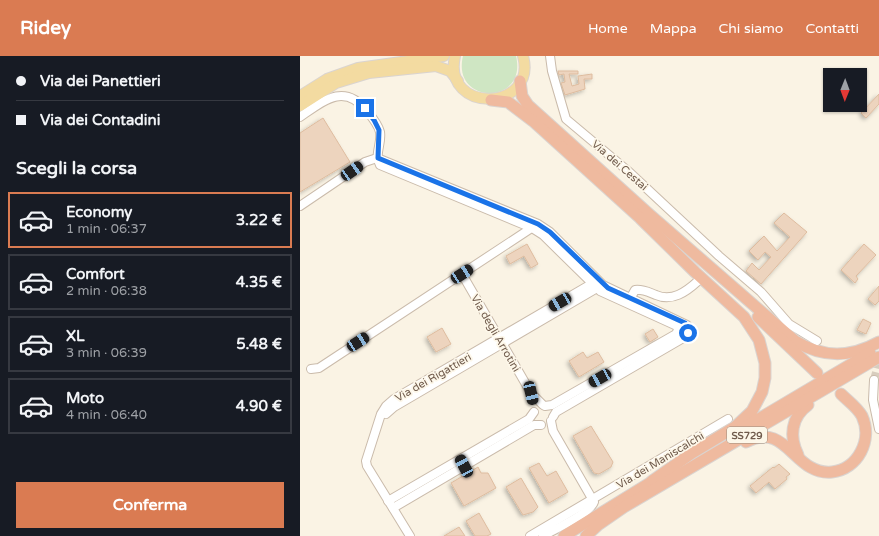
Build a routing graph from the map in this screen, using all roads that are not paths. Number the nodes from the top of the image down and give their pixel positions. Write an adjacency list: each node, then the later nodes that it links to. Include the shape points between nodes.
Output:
1 (444, 56): 7 (main road, via 358,68 327,79)
2 (456, 56): 5 (main road, via 454,69)
3 (523, 56): 6 (main road, via 524,66)
4 (550, 56): 15 (street, Via dei Cestai, via 566,119 628,171)
5 (458, 81): 8 (main road, via 471,95); 9 (main road, via 450,71 436,66 369,73 336,83)
6 (520, 82): 8 (main road, via 509,94); 13 (highway, via 522,96 528,105)
7 (300, 96)
8 (491, 100): 13 (highway, via 508,102 525,114)
9 (300, 106)
10 (300, 117): 11 (street, via 326,100 349,96 365,108 379,130)
11 (378, 158): 12 (street, via 365,162); 14 (street, via 383,167)
12 (300, 206)
13 (645, 216): 23 (highway, via 803,346 821,353 840,355); 26 (highway); 39 (highway, via 695,272 744,317 759,340 765,363 762,392 748,416)
14 (535, 226): 17 (street); 19 (street)
15 (719, 256): 16 (street); 22 (street, Via dei Cestai, via 769,300 788,324)
16 (712, 265)
17 (462, 274): 21 (street, Via degli Arrotini); 25 (street, via 319,368)
18 (698, 281): 20 (street, via 675,296 663,298 640,289 635,290)
19 (596, 284): 20 (street); 21 (street, Via dei Rigattieri); 27 (street, via 603,293 678,328 676,334)
20 (630, 299): 27 (street, via 685,323 688,332 680,340)
21 (500, 341): 29 (street, Via degli Arrotini); 41 (street, Via dei Rigattieri, via 390,402 383,410 366,461)
22 (816, 341)
23 (877, 348): 24 (highway, SS729); 39 (highway, SS729)
24 (872, 364): 36 (highway, via 806,406 798,414 792,437); 38 (highway, SS729)
25 (311, 370)
26 (817, 373)
27 (615, 374): 31 (street, via 552,405); 34 (street, via 556,412)
28 (874, 380): 35 (street, via 873,400)
29 (531, 393): 31 (street); 32 (street)
30 (841, 394): 36 (highway, via 854,405 861,416 866,437 863,449 851,464 838,470 818,470)
31 (544, 405): 32 (street); 34 (street, via 551,409)
32 (535, 411): 34 (street, via 536,421); 37 (street, via 529,419)
33 (728, 419): 40 (street, Via dei Maniscalchi)
34 (547, 422): 37 (street, via 534,426); 40 (street)
35 (879, 425)
36 (801, 461): 38 (highway, via 783,442 761,437 748,440)
37 (462, 463): 41 (street)
38 (686, 471): 46 (highway, SS729, via 624,507)
39 (652, 481): 42 (highway, SS729)
40 (592, 500): 44 (street, Via dei Maniscalchi); 45 (street, Via dei Maniscalchi, via 593,505 584,512)
41 (391, 504): 43 (street)
42 (566, 535)
43 (410, 536)
44 (530, 536)
45 (543, 536)
46 (586, 536)

